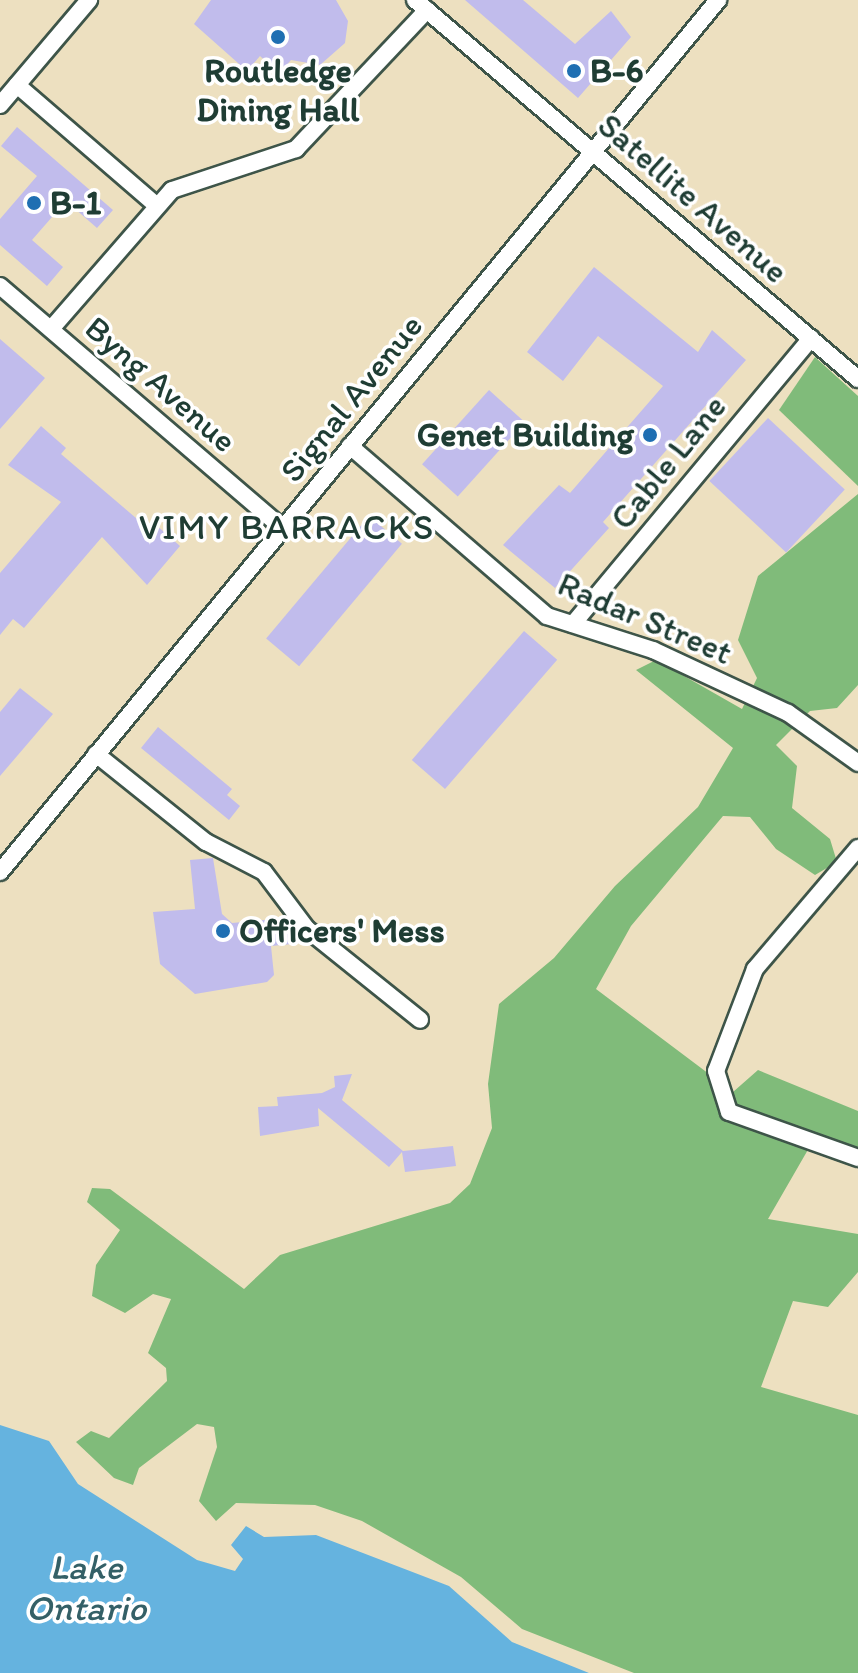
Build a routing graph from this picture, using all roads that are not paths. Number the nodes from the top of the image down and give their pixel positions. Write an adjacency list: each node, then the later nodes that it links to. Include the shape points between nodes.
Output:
1 (89, 0): 4 (street)
2 (718, 0): 6 (street, Signal Avenue)
3 (421, 5): 6 (street, Satellite Avenue); 7 (street, via 296,149 181,185)
4 (17, 85): 5 (street); 7 (street)
5 (0, 105)
6 (593, 152): 10 (street, Satellite Avenue); 12 (street, Signal Avenue)
7 (156, 205): 9 (street)
8 (0, 286): 9 (street, Byng Avenue)
9 (51, 329): 13 (street, Byng Avenue)
10 (811, 338): 11 (street, Satellite Avenue); 14 (street, Cable Lane)
11 (858, 379)
12 (350, 446): 13 (street, Signal Avenue); 14 (street, Radar Street, via 547,616)
13 (282, 528): 15 (street, Signal Avenue)
14 (573, 624): 16 (street, Radar Street, via 653,650 788,713)
15 (96, 754): 18 (street, Signal Avenue); 19 (street, via 206,842 264,872 307,929)
16 (858, 763)
17 (858, 848): 20 (street, via 755,969 716,1071 729,1112)
18 (0, 872)
19 (420, 1020)
20 (858, 1158)

